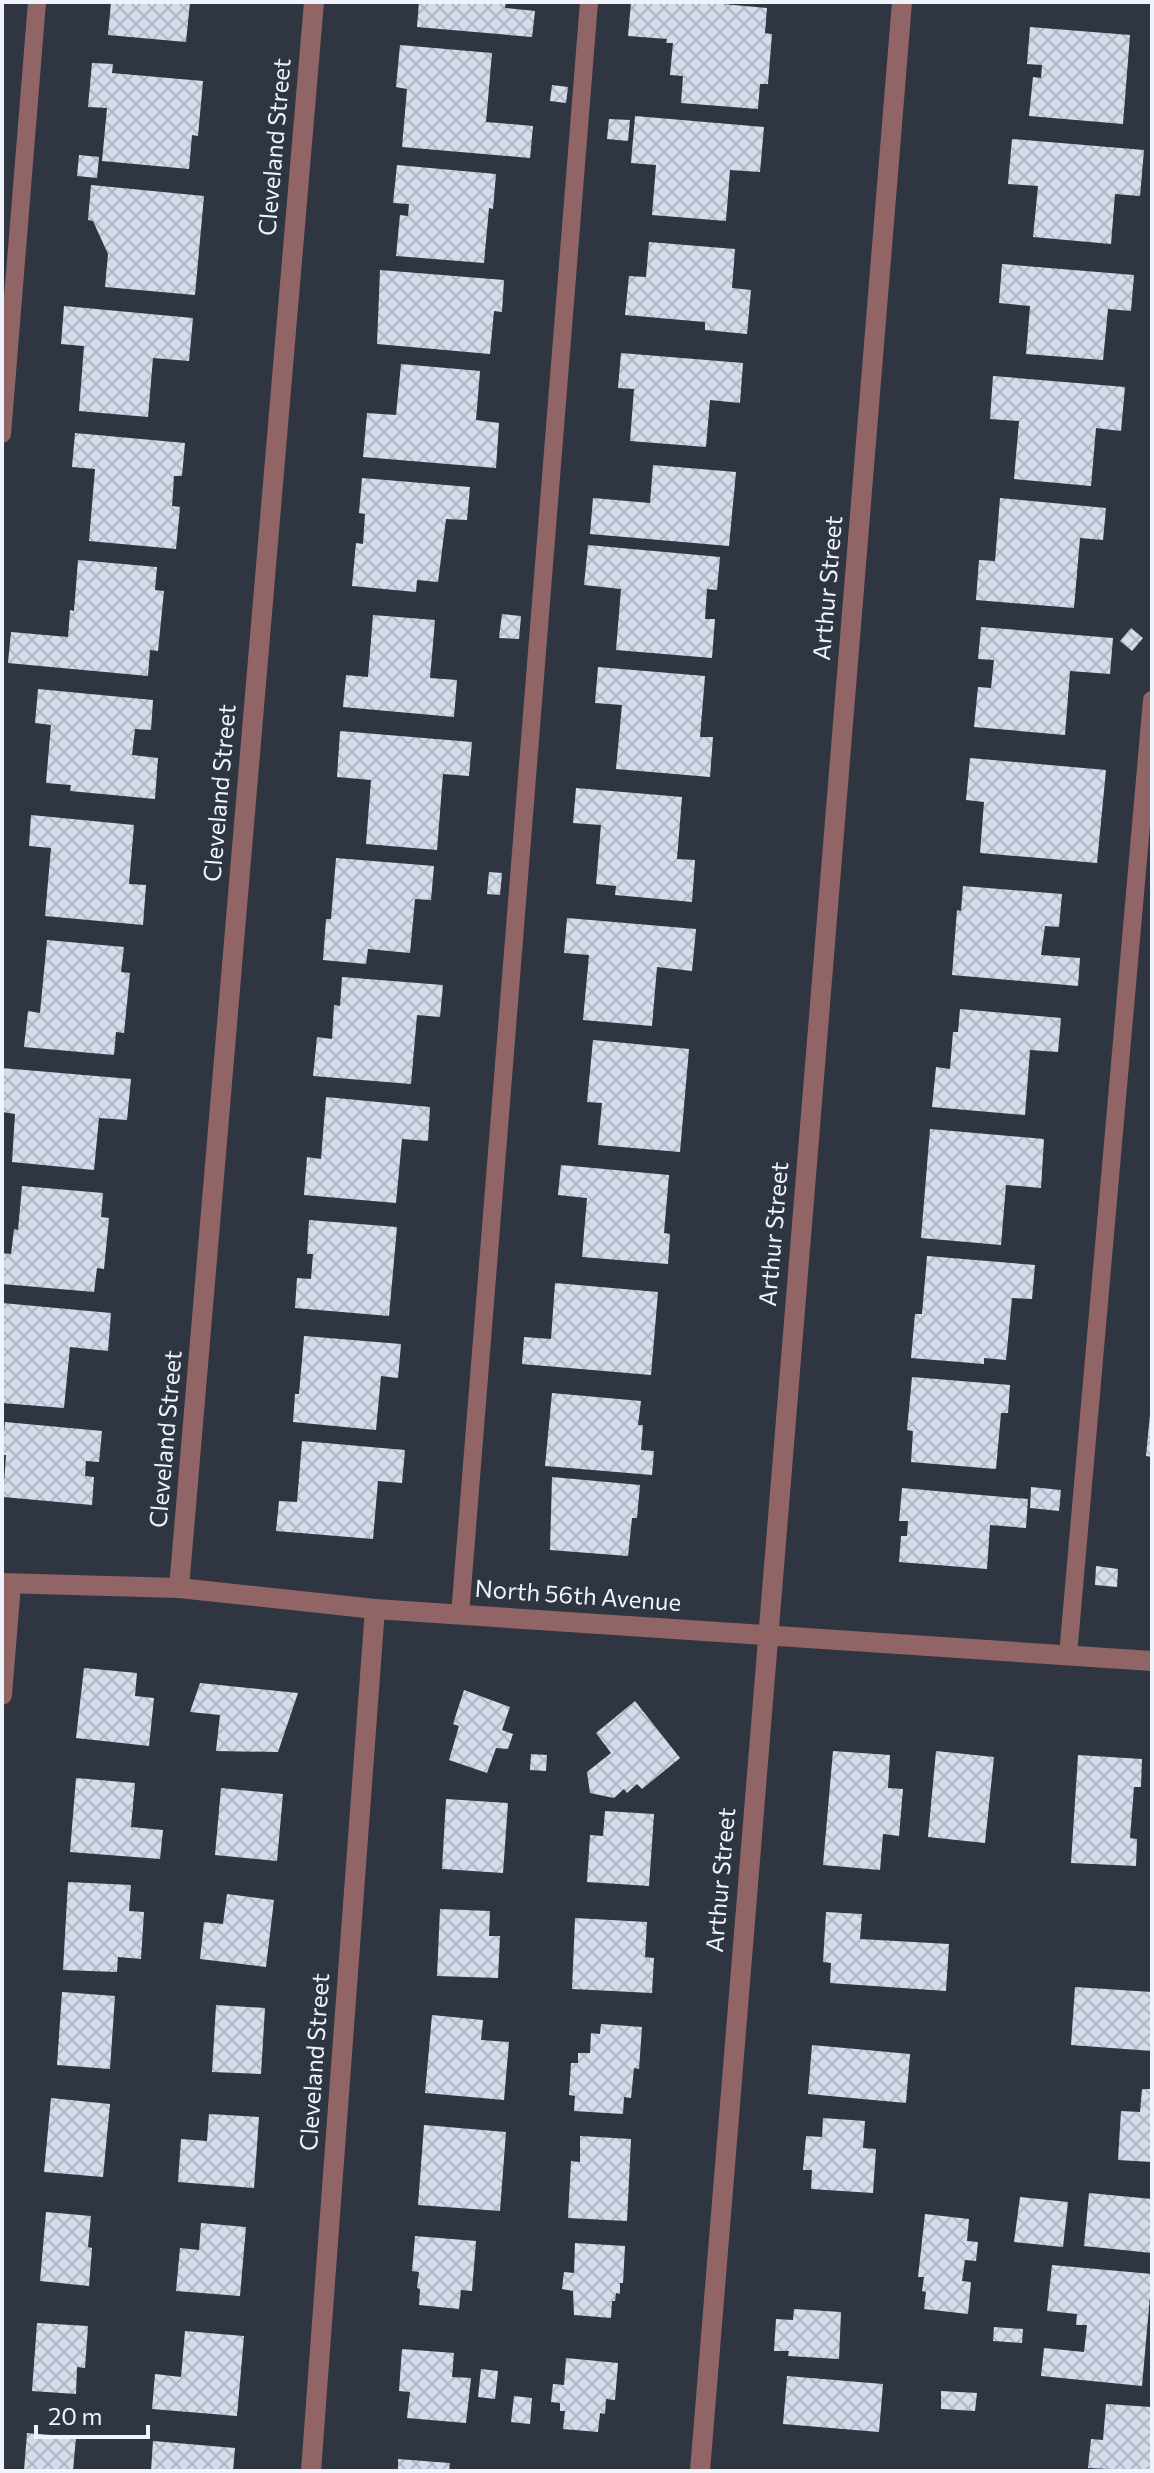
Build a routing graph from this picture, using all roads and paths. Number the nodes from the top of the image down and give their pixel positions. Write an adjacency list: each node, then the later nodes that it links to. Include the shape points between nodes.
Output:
1 (37, 2): 5 (lane)
2 (314, 2): 8 (street, Cleveland Street)
3 (589, 2): 10 (lane)
4 (902, 2): 11 (street, Arthur Street)
5 (2, 434)
6 (1152, 700): 12 (lane)
7 (6, 1584): 8 (street, North 56th Avenue); 14 (street)
8 (179, 1588): 9 (street, North 56th Avenue)
9 (375, 1609): 10 (street, North 56th Avenue); 15 (street, Cleveland Street)
10 (460, 1615): 11 (street, North 56th Avenue)
11 (767, 1634): 12 (street, North 56th Avenue); 16 (street, Arthur Street)
12 (1068, 1655): 13 (street, North 56th Avenue)
13 (1152, 1661)
14 (2, 1695)
15 (311, 2471)
16 (700, 2471)

